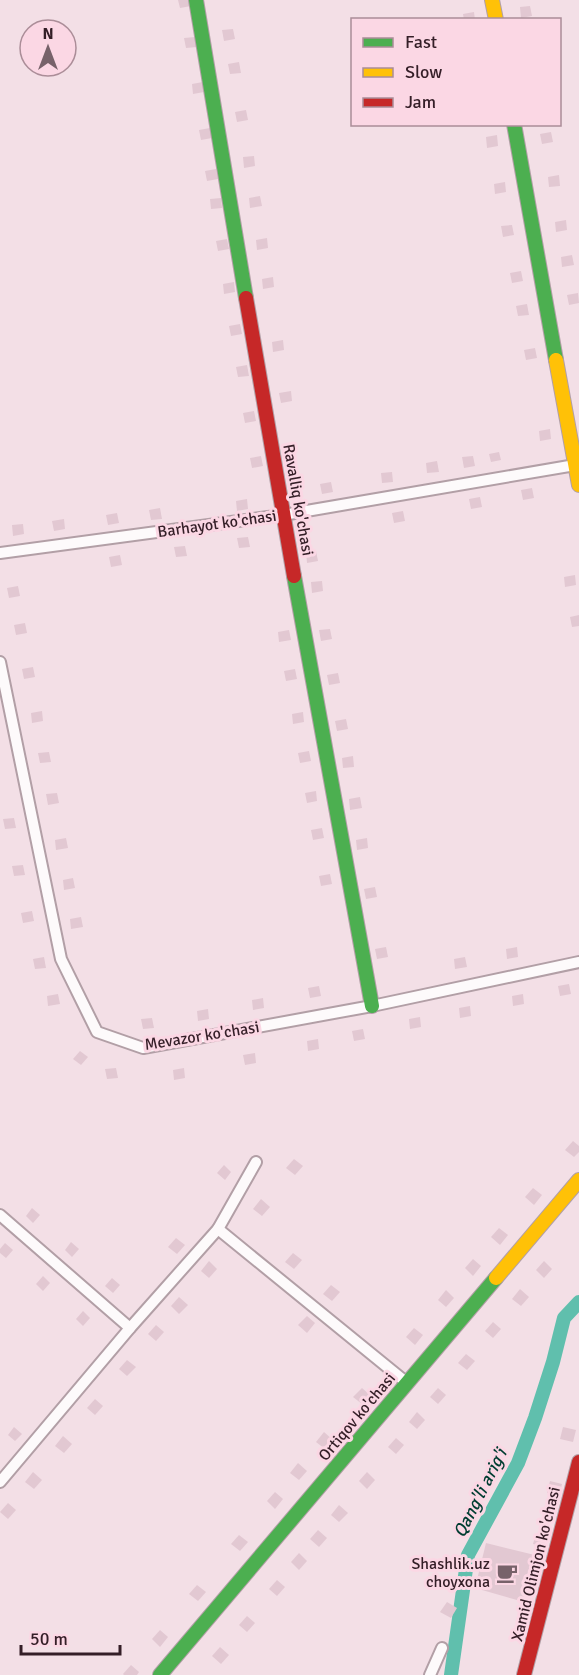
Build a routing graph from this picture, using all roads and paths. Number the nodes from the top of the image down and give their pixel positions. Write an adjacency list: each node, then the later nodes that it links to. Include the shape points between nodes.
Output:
1 (196, 0): 8 (street, Ravalliq ko'chasi)
2 (492, 0): 3 (street)
3 (496, 18)
4 (514, 126): 5 (street)
5 (575, 447): 6 (street)
6 (575, 465): 7 (street); 8 (street, Barhayot ko'chasi)
7 (579, 485)
8 (283, 515): 9 (street, Barhayot ko'chasi); 12 (street, Ravalliq ko'chasi)
9 (0, 553)
10 (0, 662): 12 (street, Mevazor ko'chasi, via 61,959 97,1032 143,1048)
11 (579, 962): 12 (street, Mevazor ko'chasi)
12 (372, 1006)
13 (256, 1162): 16 (street)
14 (579, 1180): 18 (street, Ortiqov ko'chasi)
15 (0, 1215): 17 (street)
16 (218, 1229): 17 (street); 18 (street)
17 (130, 1328): 20 (street)
18 (407, 1383): 22 (street, Ortiqov ko'chasi)
19 (579, 1462): 24 (street, Xamid Olimjon ko'chasi)
20 (0, 1482)
21 (442, 1648): 23 (street)
22 (160, 1675)
23 (430, 1675)
24 (524, 1675)

